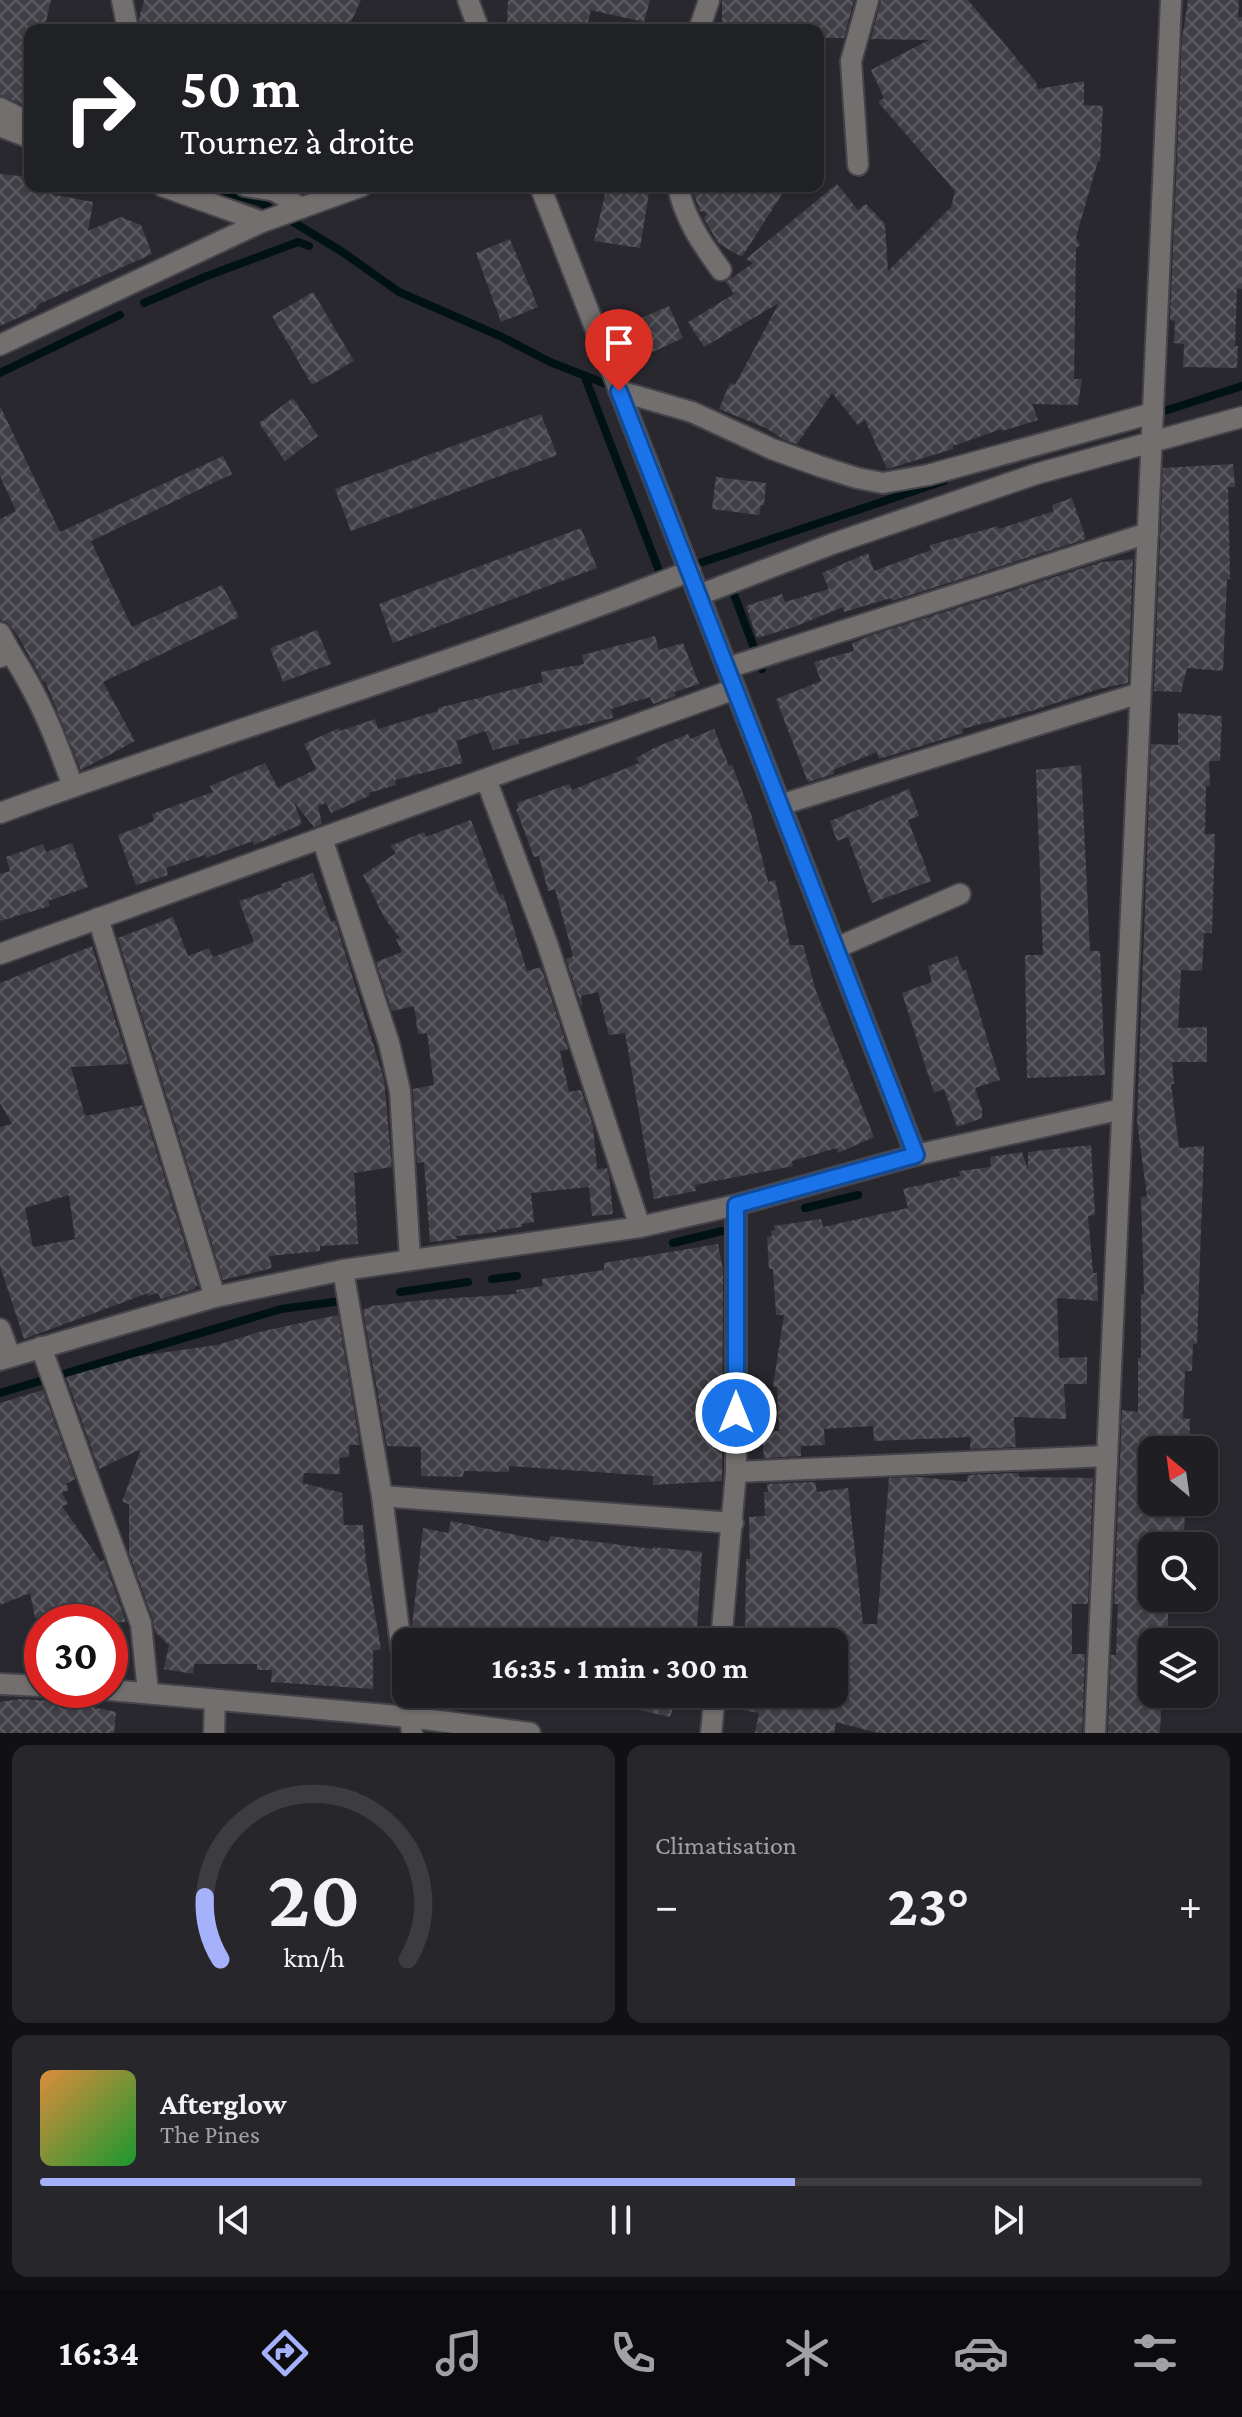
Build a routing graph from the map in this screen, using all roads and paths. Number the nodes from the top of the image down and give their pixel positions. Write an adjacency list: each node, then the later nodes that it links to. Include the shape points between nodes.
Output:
1 (122, 0): 6 (street)
2 (468, 0): 7 (street)
3 (709, 0): 8 (street)
4 (868, 0): 13 (street, via 851,61)
5 (1171, 0): 24 (street)
6 (127, 24)
7 (477, 24)
8 (701, 24)
9 (0, 108): 10 (street)
10 (24, 120)
11 (0, 126): 12 (street)
12 (24, 136)
13 (858, 165)
14 (179, 192): 20 (street)
15 (277, 192): 19 (street)
16 (345, 192): 19 (street)
17 (542, 192): 23 (street)
18 (679, 192): 21 (street, via 697,236)
19 (301, 208): 20 (street)
20 (262, 222): 22 (street)
21 (721, 270)
22 (0, 345)
23 (619, 391): 24 (street, via 692,412 819,466 883,483); 28 (street)
24 (1153, 413): 26 (street)
25 (1242, 417): 26 (street)
26 (1151, 443): 27 (street); 29 (street, via 1036,474)
27 (1148, 533): 32 (street); 34 (street)
28 (690, 571): 29 (street); 36 (street, via 403,677)
29 (699, 595): 32 (street)
30 (0, 633): 31 (street)
31 (6, 655): 36 (street, via 27,675 43,706)
32 (727, 668): 33 (street)
33 (735, 689): 35 (street); 37 (street)
34 (1140, 693): 37 (street); 44 (street)
35 (486, 779): 39 (street); 47 (street, via 547,943)
36 (73, 787): 38 (street)
37 (780, 805): 42 (street)
38 (0, 813)
39 (322, 838): 41 (street); 48 (street, via 400,1091)
40 (960, 894): 42 (street)
41 (98, 918): 43 (street); 50 (street)
42 (836, 948): 45 (street)
43 (0, 954)
44 (1122, 1109): 45 (street); 54 (street)
45 (916, 1155): 46 (street)
46 (736, 1205): 47 (street); 55 (street)
47 (640, 1227): 48 (street)
48 (410, 1259): 49 (street)
49 (343, 1270): 50 (street); 56 (street)
50 (215, 1297): 52 (street)
51 (0, 1329): 53 (street)
52 (41, 1347): 53 (street); 62 (street, via 141,1624)
53 (5, 1358)
54 (1107, 1456): 55 (street); 69 (street)
55 (736, 1472): 57 (street)
56 (382, 1496): 57 (street); 65 (street)
57 (733, 1523): 58 (street)
58 (722, 1628)
59 (0, 1684): 60 (street)
60 (24, 1685)
61 (128, 1691): 62 (street)
62 (148, 1692): 63 (street)
63 (215, 1701): 65 (street); 66 (street)
64 (714, 1708): 68 (street)
65 (410, 1725): 67 (street)
66 (214, 1733)
67 (530, 1733)
68 (711, 1733)
69 (1095, 1733)

